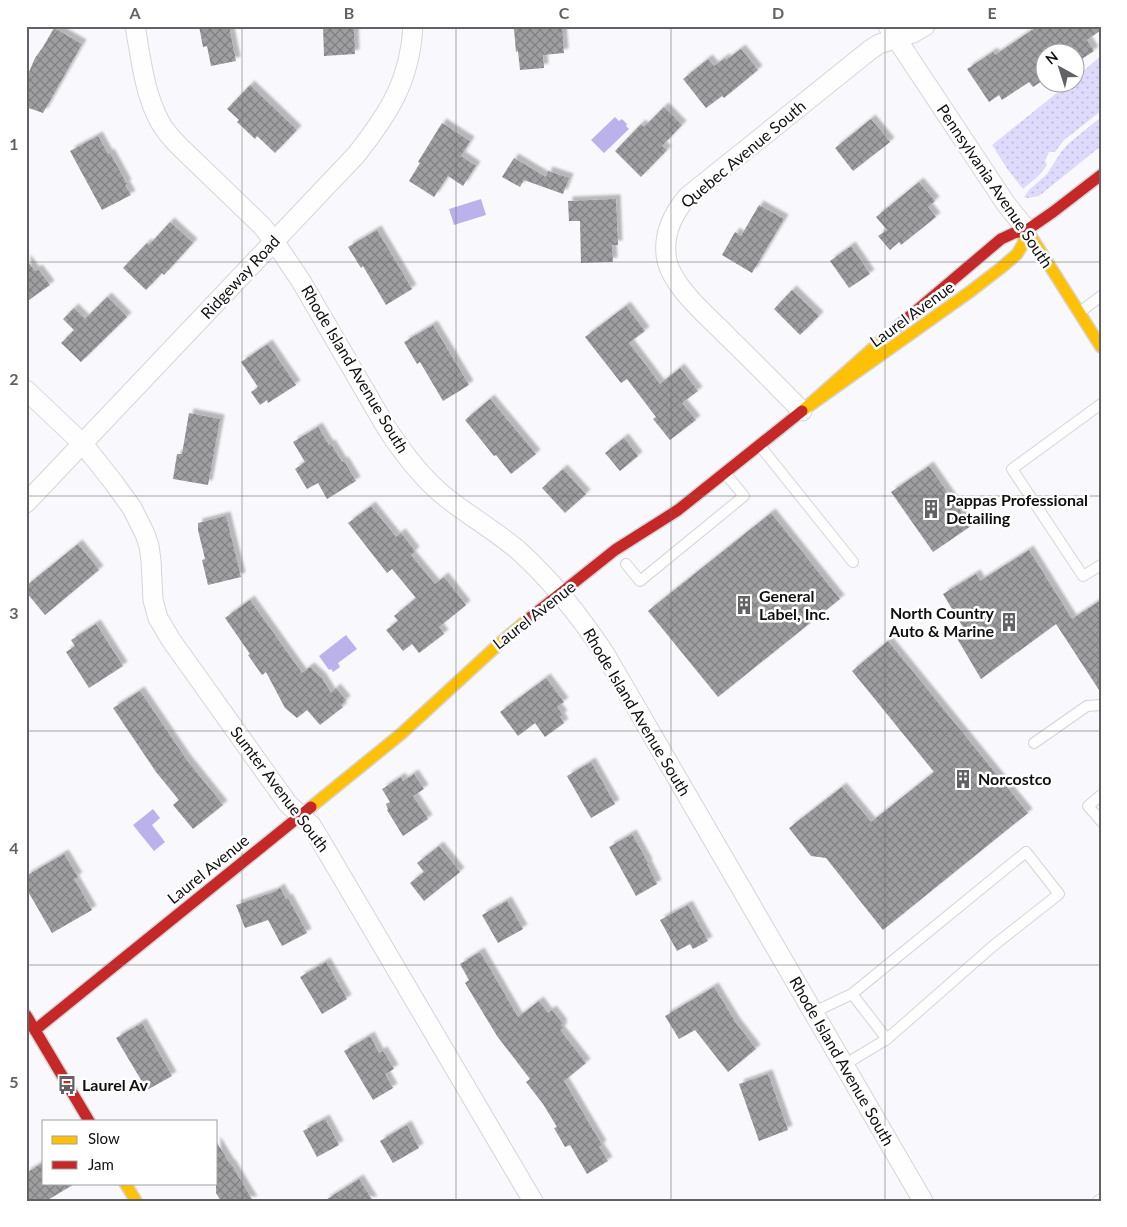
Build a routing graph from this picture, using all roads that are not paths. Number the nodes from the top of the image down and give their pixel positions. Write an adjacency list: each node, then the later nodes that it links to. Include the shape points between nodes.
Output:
1 (135, 26): 7 (street, Rhode Island Avenue South, via 150,100 161,124)
2 (413, 26): 7 (street, Ridgeway Road, via 410,59 384,118 356,155)
3 (925, 26): 4 (street, Quebec Avenue South)
4 (892, 33): 6 (street, Pennsylvania Avenue South, via 1001,198); 13 (street, Quebec Avenue South, via 687,197 668,230 667,260 679,284)
5 (1101, 175): 6 (street, Laurel Avenue)
6 (1028, 230): 9 (street, Pennsylvania Avenue South); 13 (street, Laurel Avenue, via 1001,239); 13 (street, Laurel Avenue, via 1017,254 1002,267)
7 (274, 241): 14 (street, Ridgeway Road); 23 (street, Rhode Island Avenue South, via 306,289 386,427 411,462 447,498 519,551)
8 (1101, 296): 9 (lane)
9 (1079, 313): 10 (street, Pennsylvania Avenue South)
10 (1101, 347)
11 (26, 390): 14 (street, Sumter Avenue South)
12 (1101, 404): 22 (lane, via 1012,469 1083,576)
13 (802, 411): 15 (street, Laurel Avenue)
14 (83, 444): 17 (street, Ridgeway Road); 29 (street, Sumter Avenue South, via 132,508 145,534 158,618 288,804)
15 (760, 445): 16 (street, Laurel Avenue); 20 (lane)
16 (725, 473): 18 (street, Laurel Avenue); 21 (lane, via 744,496 640,581)
17 (26, 503)
18 (678, 510): 19 (street, Laurel Avenue); 23 (street, Laurel Avenue, via 615,550)
19 (645, 544)
20 (853, 562)
21 (625, 563)
22 (1101, 565)
23 (569, 603): 26 (street, Laurel Avenue, via 500,643); 32 (street, Rhode Island Avenue South, via 604,654)
24 (469, 687): 26 (street, Laurel Avenue)
25 (1101, 705): 27 (lane, via 1087,706)
26 (401, 734): 29 (street, Laurel Avenue)
27 (1034, 742)
28 (1101, 795): 30 (lane, via 1088,806)
29 (301, 815): 34 (street, Laurel Avenue); 40 (street, Sumter Avenue South, via 319,838)
30 (1101, 821)
31 (852, 994): 32 (lane); 35 (lane); 35 (lane, via 1026,852 1060,894 993,946)
32 (814, 1012): 36 (street, Rhode Island Avenue South)
33 (26, 1015): 34 (street)
34 (35, 1030): 37 (street)
35 (887, 1039): 36 (lane)
36 (844, 1065): 41 (street, Rhode Island Avenue South)
37 (88, 1120)
38 (126, 1184): 39 (street)
39 (136, 1201)
40 (533, 1201)
41 (923, 1201)

